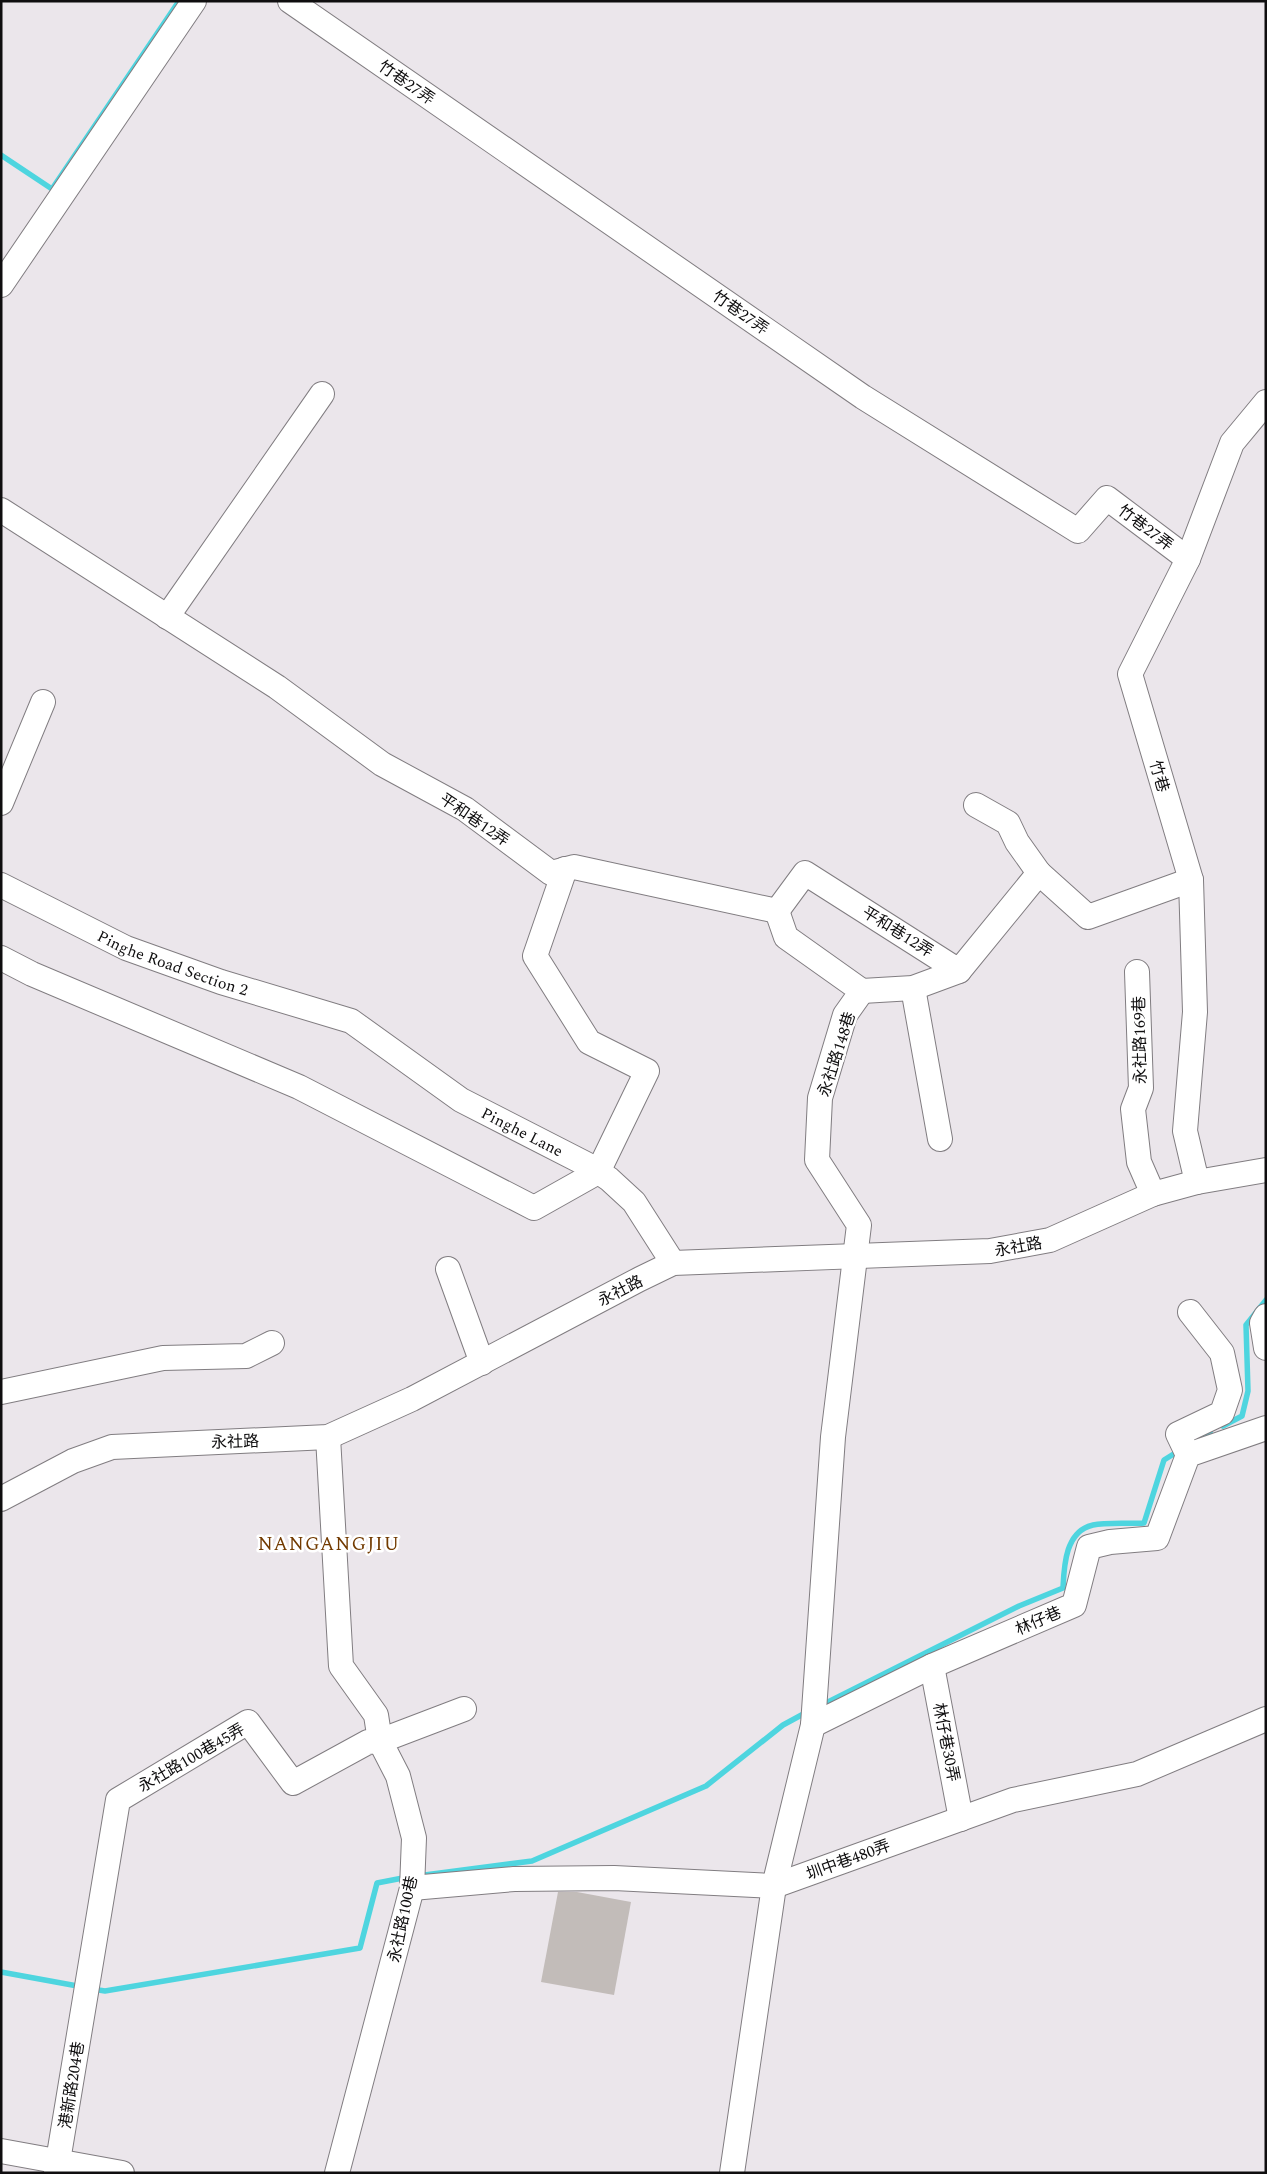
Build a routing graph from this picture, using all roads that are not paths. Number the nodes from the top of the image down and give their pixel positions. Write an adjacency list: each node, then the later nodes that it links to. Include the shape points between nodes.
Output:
1 (194, 1): 3 (street)
2 (290, 1): 7 (street, 竹巷27弄, via 863,397 1078,531 1107,498)
3 (1, 285)
4 (322, 394): 8 (street)
5 (1266, 402): 7 (street, 竹巷, via 1232,442)
6 (3, 515): 8 (street)
7 (1188, 559): 14 (street, 竹巷, via 1130,674)
8 (167, 616): 12 (street, 平和巷12弄, via 277,687 382,764 465,809 550,873)
9 (43, 702): 10 (street)
10 (1, 803)
11 (976, 805): 13 (street, via 1008,823)
12 (565, 869): 16 (street, 平和巷12弄, via 574,867); 25 (street, via 535,956 589,1042 647,1071)
13 (1039, 874): 14 (street, via 1088,918); 18 (street)
14 (1191, 880): 26 (street, 竹巷, via 1194,1012 1184,1131)
15 (1, 885): 22 (street, Pinghe Road Section 2, via 126,948 221,982)
16 (777, 911): 18 (street, 平和巷12弄, via 805,873); 21 (street, 永社路148巷, via 786,937)
17 (1, 958): 25 (street, via 300,1087 534,1208)
18 (959, 971): 20 (street)
19 (1137, 972): 27 (street, 永社路169巷, via 1141,1088 1133,1109 1139,1162)
20 (913, 988): 21 (street); 23 (street)
21 (862, 991): 28 (street, 永社路148巷, via 845,1014 820,1098 817,1160 859,1225)
22 (351, 1021): 25 (street, Pinghe Lane, via 461,1100)
23 (940, 1139)
24 (1266, 1170): 26 (street, 永社路)
25 (598, 1172): 29 (street, Pinghe Lane, via 634,1202)
26 (1197, 1182): 27 (street, 永社路)
27 (1154, 1194): 28 (street, 永社路, via 1050,1240 990,1251)
28 (854, 1257): 29 (street, 永社路); 44 (street, 永社路148巷, via 833,1437)
29 (673, 1263): 35 (street, 永社路)
30 (448, 1269): 35 (street)
31 (1190, 1312): 39 (street, via 1222,1353 1230,1390 1222,1413 1178,1434)
32 (1266, 1316): 34 (street, via 1262,1323)
33 (272, 1343): 36 (street, via 246,1356 163,1358)
34 (1266, 1348)
35 (482, 1363): 38 (street, 永社路)
36 (1, 1392)
37 (1266, 1428): 39 (street)
38 (328, 1437): 40 (street, 永社路, via 112,1447 73,1460); 45 (street, 永社路100巷, via 341,1666 376,1715)
39 (1188, 1455): 41 (street, 林仔巷, via 1157,1538 1089,1547 1074,1605)
40 (1, 1499)
41 (932, 1666): 44 (street, 林仔巷); 46 (street, 林仔巷30弄)
42 (464, 1710): 45 (street, 永社路100巷45弄)
43 (1266, 1719): 46 (street, 圳中巷480弄, via 1137,1774 1013,1800)
44 (813, 1725): 47 (street, 永社路148巷)
45 (380, 1741): 48 (street, 永社路100巷, via 398,1776 414,1838); 49 (street, 永社路100巷45弄, via 368,1742 293,1783 248,1722 118,1800)
46 (961, 1819): 47 (street, 圳中巷480弄)
47 (774, 1886): 48 (street, 圳中巷480弄, via 614,1878 524,1879); 54 (street, 永社路148巷)
48 (412, 1888): 53 (street, 永社路100巷)
49 (87, 1988): 51 (street, 港新路204巷)
50 (1, 2151): 51 (street)
51 (58, 2167): 52 (street)
52 (122, 2173)
53 (337, 2173)
54 (732, 2173)

